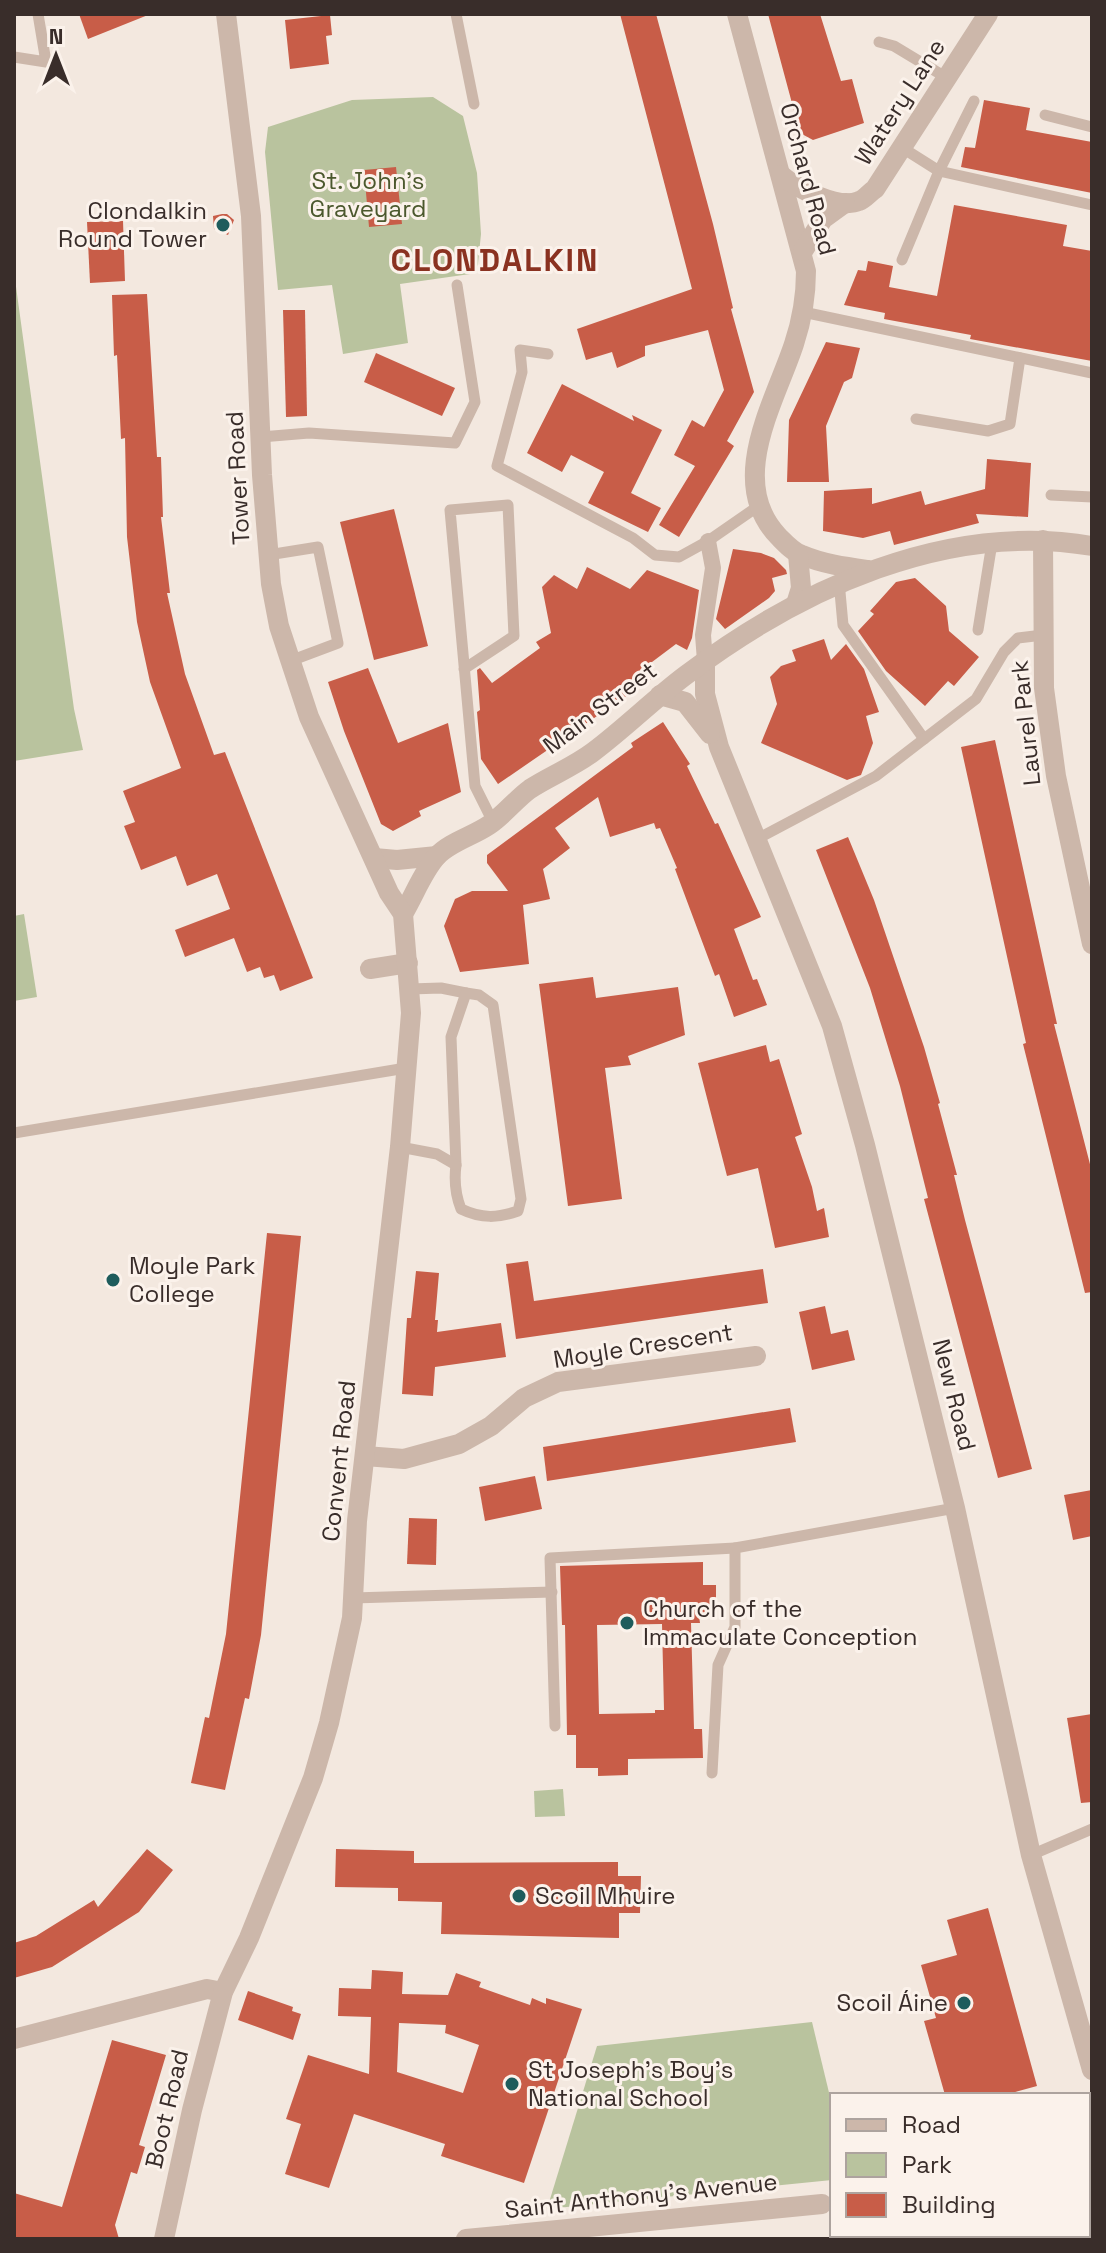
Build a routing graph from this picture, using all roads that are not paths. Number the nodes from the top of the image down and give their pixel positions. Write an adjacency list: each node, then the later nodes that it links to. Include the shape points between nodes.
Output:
1 (38, 14): 7 (lane, via 46,62)
2 (226, 14): 26 (street, Tower Road, via 251,216)
3 (456, 14): 10 (lane)
4 (737, 14): 15 (street, Orchard Road)
5 (988, 14): 8 (street, Watery Lane)
6 (879, 42): 8 (lane)
7 (14, 57)
8 (947, 78): 13 (street, Watery Lane)
9 (974, 101): 14 (lane)
10 (474, 104)
11 (1045, 115): 12 (lane)
12 (1092, 127)
13 (901, 147): 14 (lane); 16 (street, Watery Lane, via 875,189 859,202)
14 (939, 171): 17 (lane); 19 (lane)
15 (781, 175): 16 (street, via 802,191); 18 (street, Orchard Road)
16 (845, 203): 18 (street, Watery Lane, via 823,219)
17 (1092, 205)
18 (803, 251): 21 (street, Orchard Road)
19 (902, 260)
20 (457, 285): 26 (lane, via 475,402 455,443 309,433)
21 (803, 312): 23 (lane); 29 (street, Orchard Road, via 757,451)
22 (548, 354): 31 (lane, via 520,350 522,372 497,466 633,538 655,555 679,557)
23 (1020, 358): 24 (lane); 25 (lane, via 1010,424 988,431)
24 (1092, 373)
25 (916, 419)
26 (261, 437): 35 (street, Tower Road)
27 (1051, 495): 28 (lane)
28 (1092, 497)
29 (760, 505): 31 (lane); 34 (street, Orchard Road, via 776,534)
30 (1043, 540): 32 (street); 33 (street); 39 (street, Laurel Park)
31 (708, 541): 41 (street, via 713,568)
32 (992, 543): 36 (street); 38 (lane)
33 (1092, 546)
34 (798, 554): 36 (street); 37 (street, via 801,588)
35 (268, 555): 40 (street, Tower Road); 40 (lane, via 318,547 338,643)
36 (839, 575): 37 (street, Main Street); 44 (lane, via 843,625)
37 (796, 604): 41 (street, Main Street)
38 (978, 630)
39 (1043, 635): 44 (lane, via 1018,638 976,699); 51 (street, Laurel Park, via 1056,776)
40 (290, 661): 49 (street, Tower Road, via 309,717)
41 (697, 667): 43 (street, Main Street); 45 (street, New Road)
42 (464, 669): 42 (lane, via 450,510 508,505 514,636); 46 (lane, via 475,786)
43 (660, 695): 45 (street, New Road, via 685,702); 46 (street, Main Street, via 591,754 533,787)
44 (924, 739): 47 (lane, via 876,776)
45 (719, 747): 47 (street, New Road)
46 (493, 822): 48 (street, Main Street)
47 (757, 839): 62 (street, New Road, via 832,1026)
48 (437, 856): 49 (street, Main Street); 50 (street, Main Street)
49 (374, 858): 50 (street, Tower Road)
50 (403, 914): 52 (street, Convent Road)
51 (1092, 944)
52 (408, 963): 53 (street); 54 (street, Convent Road)
53 (370, 969)
54 (410, 989): 55 (lane); 56 (street, Convent Road)
55 (466, 993): 59 (lane, via 451,1037); 59 (lane, via 493,1005 521,1199 518,1211 500,1217 461,1209)
56 (406, 1068): 57 (lane); 58 (street, Convent Road)
57 (14, 1133)
58 (400, 1147): 59 (lane, via 437,1154); 61 (street, Convent Road)
59 (456, 1165)
60 (756, 1356): 61 (street, Moyle Crescent, via 558,1382 524,1398 459,1444 404,1459)
61 (365, 1456): 65 (street, Convent Road)
62 (955, 1508): 63 (lane); 69 (street, New Road)
63 (735, 1548): 64 (lane, via 550,1558); 67 (lane, via 735,1627 718,1665)
64 (552, 1592): 65 (lane); 66 (lane)
65 (353, 1598): 70 (street, Convent Road, via 313,1778)
66 (555, 1726)
67 (712, 1773)
68 (1092, 1829): 69 (lane)
69 (1031, 1855): 72 (street, New Road)
70 (223, 1992): 71 (street, via 207,1989); 74 (street, Boot Road)
71 (14, 2039)
72 (1092, 2070)
73 (822, 2204): 75 (street, Saint Anthony's Avenue)
74 (164, 2239)
75 (466, 2239)

